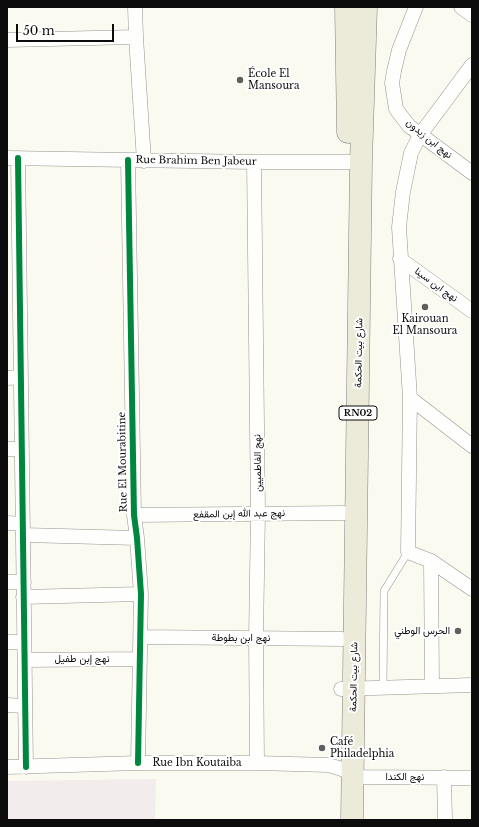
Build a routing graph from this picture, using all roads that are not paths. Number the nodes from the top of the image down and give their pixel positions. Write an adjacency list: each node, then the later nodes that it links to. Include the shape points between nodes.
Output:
1 (135, 7): 7 (street)
2 (346, 7): 15 (main road, شارع بيت الحكمة / RN02)
3 (366, 7): 15 (main road, شارع بيت الحكمة / RN02)
4 (416, 7): 10 (street, نهج ابن زيدون, via 399,50 392,83 396,109)
5 (461, 7): 6 (street)
6 (472, 15)
7 (136, 37): 8 (street); 13 (street)
8 (7, 40)
9 (472, 65): 10 (street)
10 (420, 135): 16 (street, نهج ابن زيدون); 17 (street, via 411,153 403,192 399,227)
11 (13, 158): 12 (street, Rue Brahim Ben Jabeur); 18 (street)
12 (128, 160): 13 (street, Rue Brahim Ben Jabeur); 27 (street, Rue El Mourabitine)
13 (144, 161): 14 (street, Rue Brahim Ben Jabeur)
14 (254, 162): 15 (street, Rue Brahim Ben Jabeur); 26 (street, نهج الفاطميين)
15 (355, 162): 25 (main road, شارع بيت الحكمة / RN02); 48 (main road, شارع بيت الحكمة / RN02)
16 (472, 173)
17 (400, 259): 19 (street, نهج ابن سينا); 21 (street)
18 (14, 307): 20 (street)
19 (472, 311)
20 (14, 378): 24 (street)
21 (410, 398): 22 (street); 31 (street)
22 (472, 446)
23 (7, 449): 24 (street)
24 (21, 449): 29 (street)
25 (344, 513): 26 (street, نهج عبد الله إبن المقفع); 40 (main road, شارع بيت الحكمة / RN02)
26 (258, 514): 27 (street, نهج عبد الله إبن المقفع); 39 (street, نهج الفاطميين)
27 (134, 515): 30 (street, Rue El Mourabitine)
28 (7, 524): 29 (street)
29 (24, 529): 30 (street); 34 (street)
30 (137, 538): 36 (street, Rue El Mourabitine)
31 (408, 552): 32 (street); 47 (lane, via 384,591)
32 (431, 561): 35 (street); 46 (street)
33 (7, 582): 34 (street)
34 (24, 582): 37 (street)
35 (472, 589)
36 (141, 594): 37 (street); 38 (street, Rue El Mourabitine)
37 (23, 597): 42 (street)
38 (141, 637): 39 (street, نهج ابن بطوطة); 43 (street, Rue El Mourabitine)
39 (256, 638): 40 (street, نهج ابن بطوطة); 52 (street, نهج الفاطميين)
40 (342, 639): 48 (main road, شارع بيت الحكمة / RN02)
41 (7, 642): 42 (street)
42 (24, 642): 44 (street)
43 (140, 659): 44 (street, نهج إبن طفيل); 51 (street, Rue El Mourabitine)
44 (25, 660): 50 (street)
45 (472, 685): 46 (street)
46 (432, 686): 47 (street)
47 (383, 687): 48 (street)
48 (348, 689): 55 (main road, شارع بيت الحكمة / RN02)
49 (7, 705): 50 (street)
50 (24, 706): 54 (street)
51 (138, 763): 52 (street, Rue Ibn Koutaiba); 54 (street, Rue Ibn Koutaiba)
52 (257, 763): 55 (street, Rue Ibn Koutaiba, via 328,765)
53 (7, 767): 54 (street, Rue Ibn Koutaiba)
54 (26, 767)
55 (346, 770): 56 (street, نهج الكندا, via 361,777); 58 (main road, شارع بيت الحكمة / RN02); 59 (main road, شارع بيت الحكمة / RN02)
56 (444, 777): 57 (street, نهج الكندا); 60 (street)
57 (472, 778)
58 (339, 820)
59 (352, 820)
60 (444, 820)

